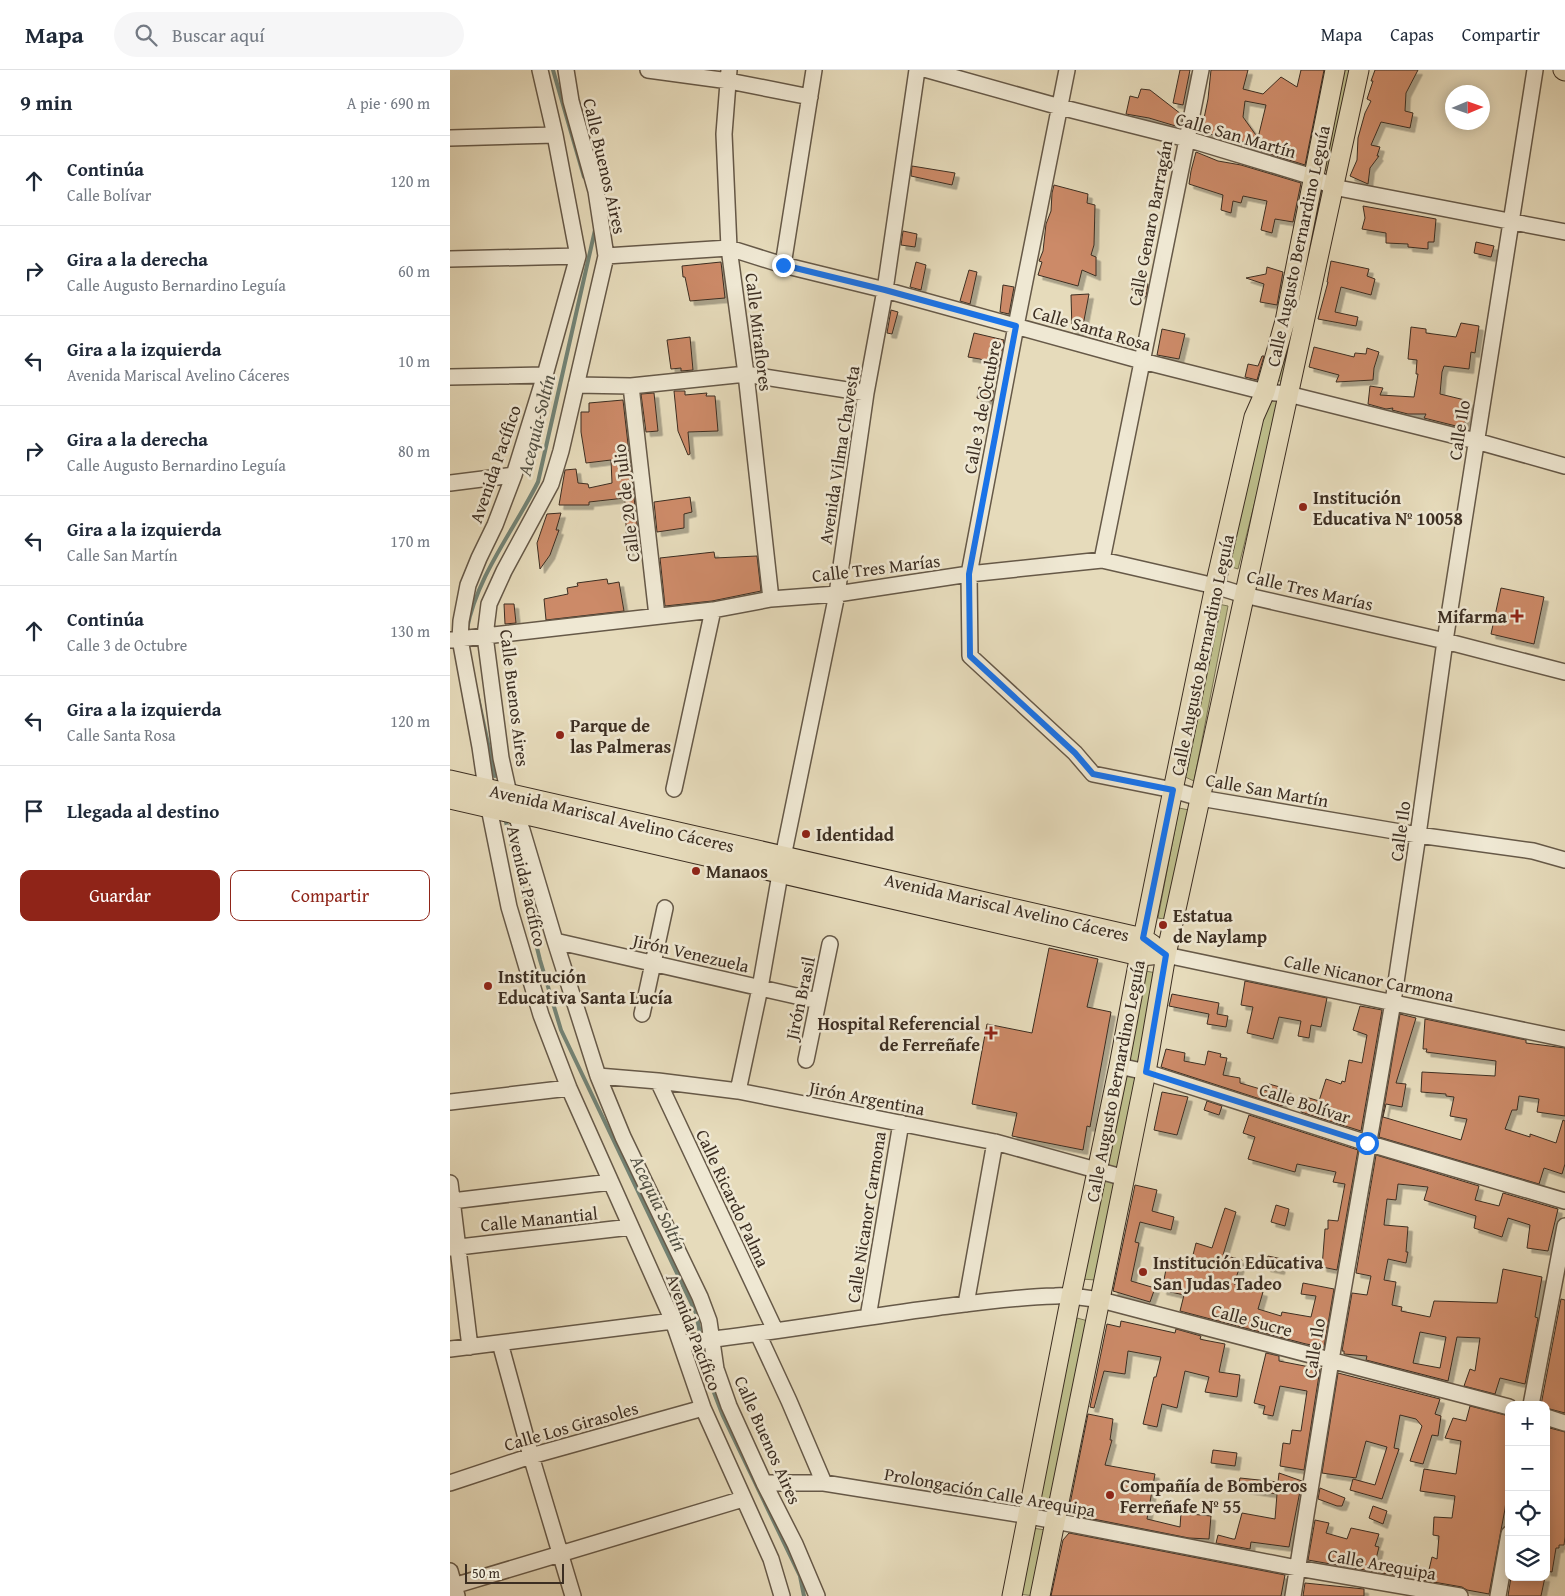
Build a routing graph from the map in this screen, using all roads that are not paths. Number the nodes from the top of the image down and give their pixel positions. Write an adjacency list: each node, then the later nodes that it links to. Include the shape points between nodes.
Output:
1 (540, 70): 15 (street, Avenida Pacífico)
2 (566, 70): 24 (street, Calle Buenos Aires, via 571,101 596,191)
3 (648, 70): 12 (street)
4 (814, 70): 13 (street)
5 (917, 70): 27 (street, Avenida Vilma Chavesta)
6 (928, 70): 14 (street, Calle San Martín)
7 (1068, 70): 14 (street, Calle 3 de Octubre)
8 (1201, 70): 17 (street, Calle Genaro Barragán)
9 (1335, 70): 18 (main road, Calle Augusto Bernardino Leguía)
10 (1359, 70): 19 (main road, Calle Augusto Bernardino Leguía)
11 (1535, 70): 20 (street, Calle Ilo)
12 (729, 76): 13 (street); 22 (street, Calle Miraflores, via 724,134)
13 (810, 97): 26 (street)
14 (1060, 107): 17 (street, Calle San Martín); 28 (street, Calle 3 de Octubre)
15 (555, 135): 16 (street); 23 (street, Avenida Pacífico)
16 (450, 138)
17 (1186, 139): 18 (street, Calle San Martín); 29 (street, Calle Genaro Barragán)
18 (1313, 177): 19 (street, Calle San Martín); 35 (main road, Calle Augusto Bernardino Leguía, via 1285,321)
19 (1333, 187): 20 (street, Calle San Martín); 37 (main road, Calle Augusto Bernardino Leguía)
20 (1511, 222): 21 (street, Calle San Martín); 38 (street, Calle Ilo)
21 (1565, 232)
22 (729, 248): 24 (street, Calle Santa Rosa); 26 (street, Calle Santa Rosa); 30 (street, Calle Miraflores)
23 (578, 256): 25 (street); 31 (street, Avenida Pacífico)
24 (606, 256): 33 (street, Calle Buenos Aires)
25 (450, 259)
26 (783, 265): 27 (street, Calle Santa Rosa)
27 (885, 290): 28 (street, Calle Santa Rosa); 36 (street, Avenida Vilma Chavesta)
28 (1016, 326): 29 (street, Calle Santa Rosa); 43 (street, Calle 3 de Octubre)
29 (1142, 361): 35 (street, Calle Santa Rosa); 42 (street, Calle Genaro Barragán)
30 (746, 374): 34 (street); 36 (street); 47 (street, Calle Miraflores)
31 (545, 375): 32 (street); 40 (street, Avenida Pacífico)
32 (450, 377)
33 (576, 386): 34 (street); 50 (street, Calle Buenos Aires, via 550,484 489,604)
34 (631, 386): 49 (street, Calle 20 de Julio)
35 (1265, 392): 37 (street, Calle Santa Rosa); 44 (main road, Calle Augusto Bernardino Leguía, via 1254,417)
36 (866, 393): 45 (street, Avenida Vilma Chavesta)
37 (1288, 394): 38 (street, Calle Santa Rosa); 46 (main road, Calle Augusto Bernardino Leguía)
38 (1476, 441): 39 (street, Calle Santa Rosa); 51 (street, Calle Ilo)
39 (1565, 466)
40 (514, 475): 41 (street); 50 (street, Avenida Pacífico, via 468,585 460,621)
41 (450, 483)
42 (1102, 560): 43 (street, Calle Tres Marías); 44 (street, Calle Tres Marías)
43 (969, 574): 45 (street, Calle Tres Marías); 56 (street, Calle San Martín, via 970,656 1075,753 1093,774)
44 (1215, 586): 46 (street, Calle Tres Marías); 56 (main road, Calle Augusto Bernardino Leguía)
45 (837, 594): 47 (street, Calle Tres Marías); 64 (street, Avenida Vilma Chavesta)
46 (1244, 595): 51 (street, Calle Tres Marías); 58 (main road, Calle Augusto Bernardino Leguía)
47 (771, 599): 48 (street, Calle Tres Marías)
48 (713, 610): 49 (street, Calle Tres Marías); 55 (street)
49 (657, 616): 50 (street, Calle Tres Marías)
50 (467, 638): 54 (street, Avenida Pacífico); 57 (street, Calle Buenos Aires)
51 (1445, 640): 52 (street, Calle Tres Marías); 62 (street, Calle Ilo)
52 (1565, 672)
53 (450, 780): 54 (main road, Avenida Mariscal Avelino Cáceres)
54 (485, 789): 57 (main road, Avenida Mariscal Avelino Cáceres); 60 (street, Avenida Pacífico)
55 (674, 790)
56 (1173, 790): 58 (street, Calle San Martín); 68 (main road, Calle Augusto Bernardino Leguía)
57 (509, 794): 61 (street, Calle Buenos Aires); 64 (main road, Avenida Mariscal Avelino Cáceres)
58 (1200, 798): 62 (street, Calle San Martín); 69 (main road, Calle Augusto Bernardino Leguía)
59 (450, 799): 60 (main road, Avenida Mariscal Avelino Cáceres)
60 (489, 808): 61 (main road, Avenida Mariscal Avelino Cáceres); 81 (street, Avenida Pacífico, via 509,907 541,1015)
61 (515, 814): 64 (main road, Avenida Mariscal Avelino Cáceres); 66 (street, Calle Buenos Aires)
62 (1418, 834): 63 (street, Calle San Martín, via 1533,851); 73 (street, Calle Ilo)
63 (1565, 860)
64 (782, 865): 68 (main road, Avenida Mariscal Avelino Cáceres); 71 (street, Avenida Vilma Chavesta)
65 (664, 908): 70 (street)
66 (555, 941): 70 (street, Jirón Venezuela); 79 (street, Calle Buenos Aires)
67 (830, 944): 72 (street, Jirón Brasil)
68 (1141, 947): 69 (main road, Avenida Mariscal Avelino Cáceres); 77 (main road, Calle Augusto Bernardino Leguía)
69 (1166, 955): 73 (street, Calle Nicanor Carmona); 78 (main road, Calle Augusto Bernardino Leguía)
70 (653, 964): 71 (street, Jirón Venezuela); 74 (street)
71 (760, 988): 72 (street, Jirón Venezuela); 82 (street, Avenida Vilma Chavesta)
72 (818, 1002): 76 (street, Jirón Brasil)
73 (1393, 1002): 75 (street, Calle Nicanor Carmona); 86 (street, Calle Ilo)
74 (642, 1014)
75 (1565, 1039)
76 (806, 1060)
77 (1119, 1066): 78 (street, Calle Bolívar); 87 (main road, Calle Augusto Bernardino Leguía)
78 (1146, 1072): 86 (street, Calle Bolívar); 88 (main road, Calle Augusto Bernardino Leguía)
79 (598, 1076): 80 (street, Jirón Argentina); 103 (street, Calle Buenos Aires, via 700,1297 709,1321)
80 (658, 1081): 82 (street, Jirón Argentina); 101 (street, Calle Ricardo Palma)
81 (569, 1088): 83 (street); 89 (street, Avenida Pacífico)
82 (738, 1091): 84 (street, Jirón Argentina)
83 (450, 1102)
84 (900, 1124): 85 (street, Jirón Argentina); 99 (street, Calle Nicanor Carmona)
85 (995, 1142): 87 (street, Jirón Argentina); 98 (street)
86 (1367, 1143): 92 (street, Calle Bolívar); 107 (street, Calle Ilo)
87 (1096, 1170): 88 (street, Jirón Argentina); 96 (main road, Calle Augusto Bernardino Leguía)
88 (1125, 1178): 97 (main road, Calle Augusto Bernardino Leguía)
89 (611, 1182): 91 (street); 94 (street, Avenida Pacífico)
90 (450, 1183): 91 (street)
91 (452, 1201): 95 (street)
92 (1565, 1201)
93 (1565, 1226): 108 (street)
94 (632, 1227): 95 (street, Calle Manantial); 100 (street, Avenida Pacífico)
95 (454, 1247): 105 (street)
96 (1071, 1296): 97 (street, Calle Sucre); 98 (street, Calle Sucre); 118 (main road, Calle Augusto Bernardino Leguía)
97 (1101, 1300): 107 (street, Calle Sucre); 119 (main road, Calle Augusto Bernardino Leguía)
98 (966, 1304): 99 (street, Calle Sucre)
99 (868, 1317): 101 (street, Calle Sucre)
100 (673, 1320): 103 (street, Avenida Pacífico); 104 (street)
101 (775, 1330): 102 (street, Calle Sucre)
102 (758, 1334): 103 (street, Calle Sucre); 116 (street)
103 (698, 1341): 110 (street, Avenida Pacífico); 115 (street, Calle Buenos Aires, via 716,1369)
104 (500, 1343): 105 (street); 113 (street)
105 (470, 1346): 106 (street)
106 (450, 1349)
107 (1330, 1360): 109 (street, Calle Sucre); 122 (street, Calle Ilo)
108 (1532, 1401)
109 (1505, 1406)
110 (703, 1408): 113 (street, Calle Los Girasoles); 117 (street, Avenida Pacífico)
111 (1550, 1418): 112 (street)
112 (1565, 1423)
113 (531, 1456): 114 (street, Calle Los Girasoles); 121 (street)
114 (450, 1483)
115 (764, 1483): 116 (street, Prolongación Calle Arequipa); 126 (street, Calle Buenos Aires)
116 (824, 1483): 118 (street, Prolongación Calle Arequipa)
117 (743, 1499): 121 (street); 125 (street, Avenida Pacífico, via 771,1559)
118 (1029, 1516): 119 (street, Prolongación Calle Arequipa); 127 (main road, Calle Augusto Bernardino Leguía)
119 (1056, 1522): 122 (street, Prolongación Calle Arequipa); 128 (main road, Calle Augusto Bernardino Leguía)
120 (1509, 1536): 131 (street)
121 (561, 1554): 123 (street); 124 (street)
122 (1297, 1568): 129 (street, Calle Ilo); 130 (street, Calle Arequipa)
123 (453, 1585)
124 (573, 1596)
125 (782, 1596)
126 (818, 1596)
127 (1012, 1596)
128 (1040, 1596)
129 (1293, 1596)
130 (1460, 1596)
131 (1498, 1596)

